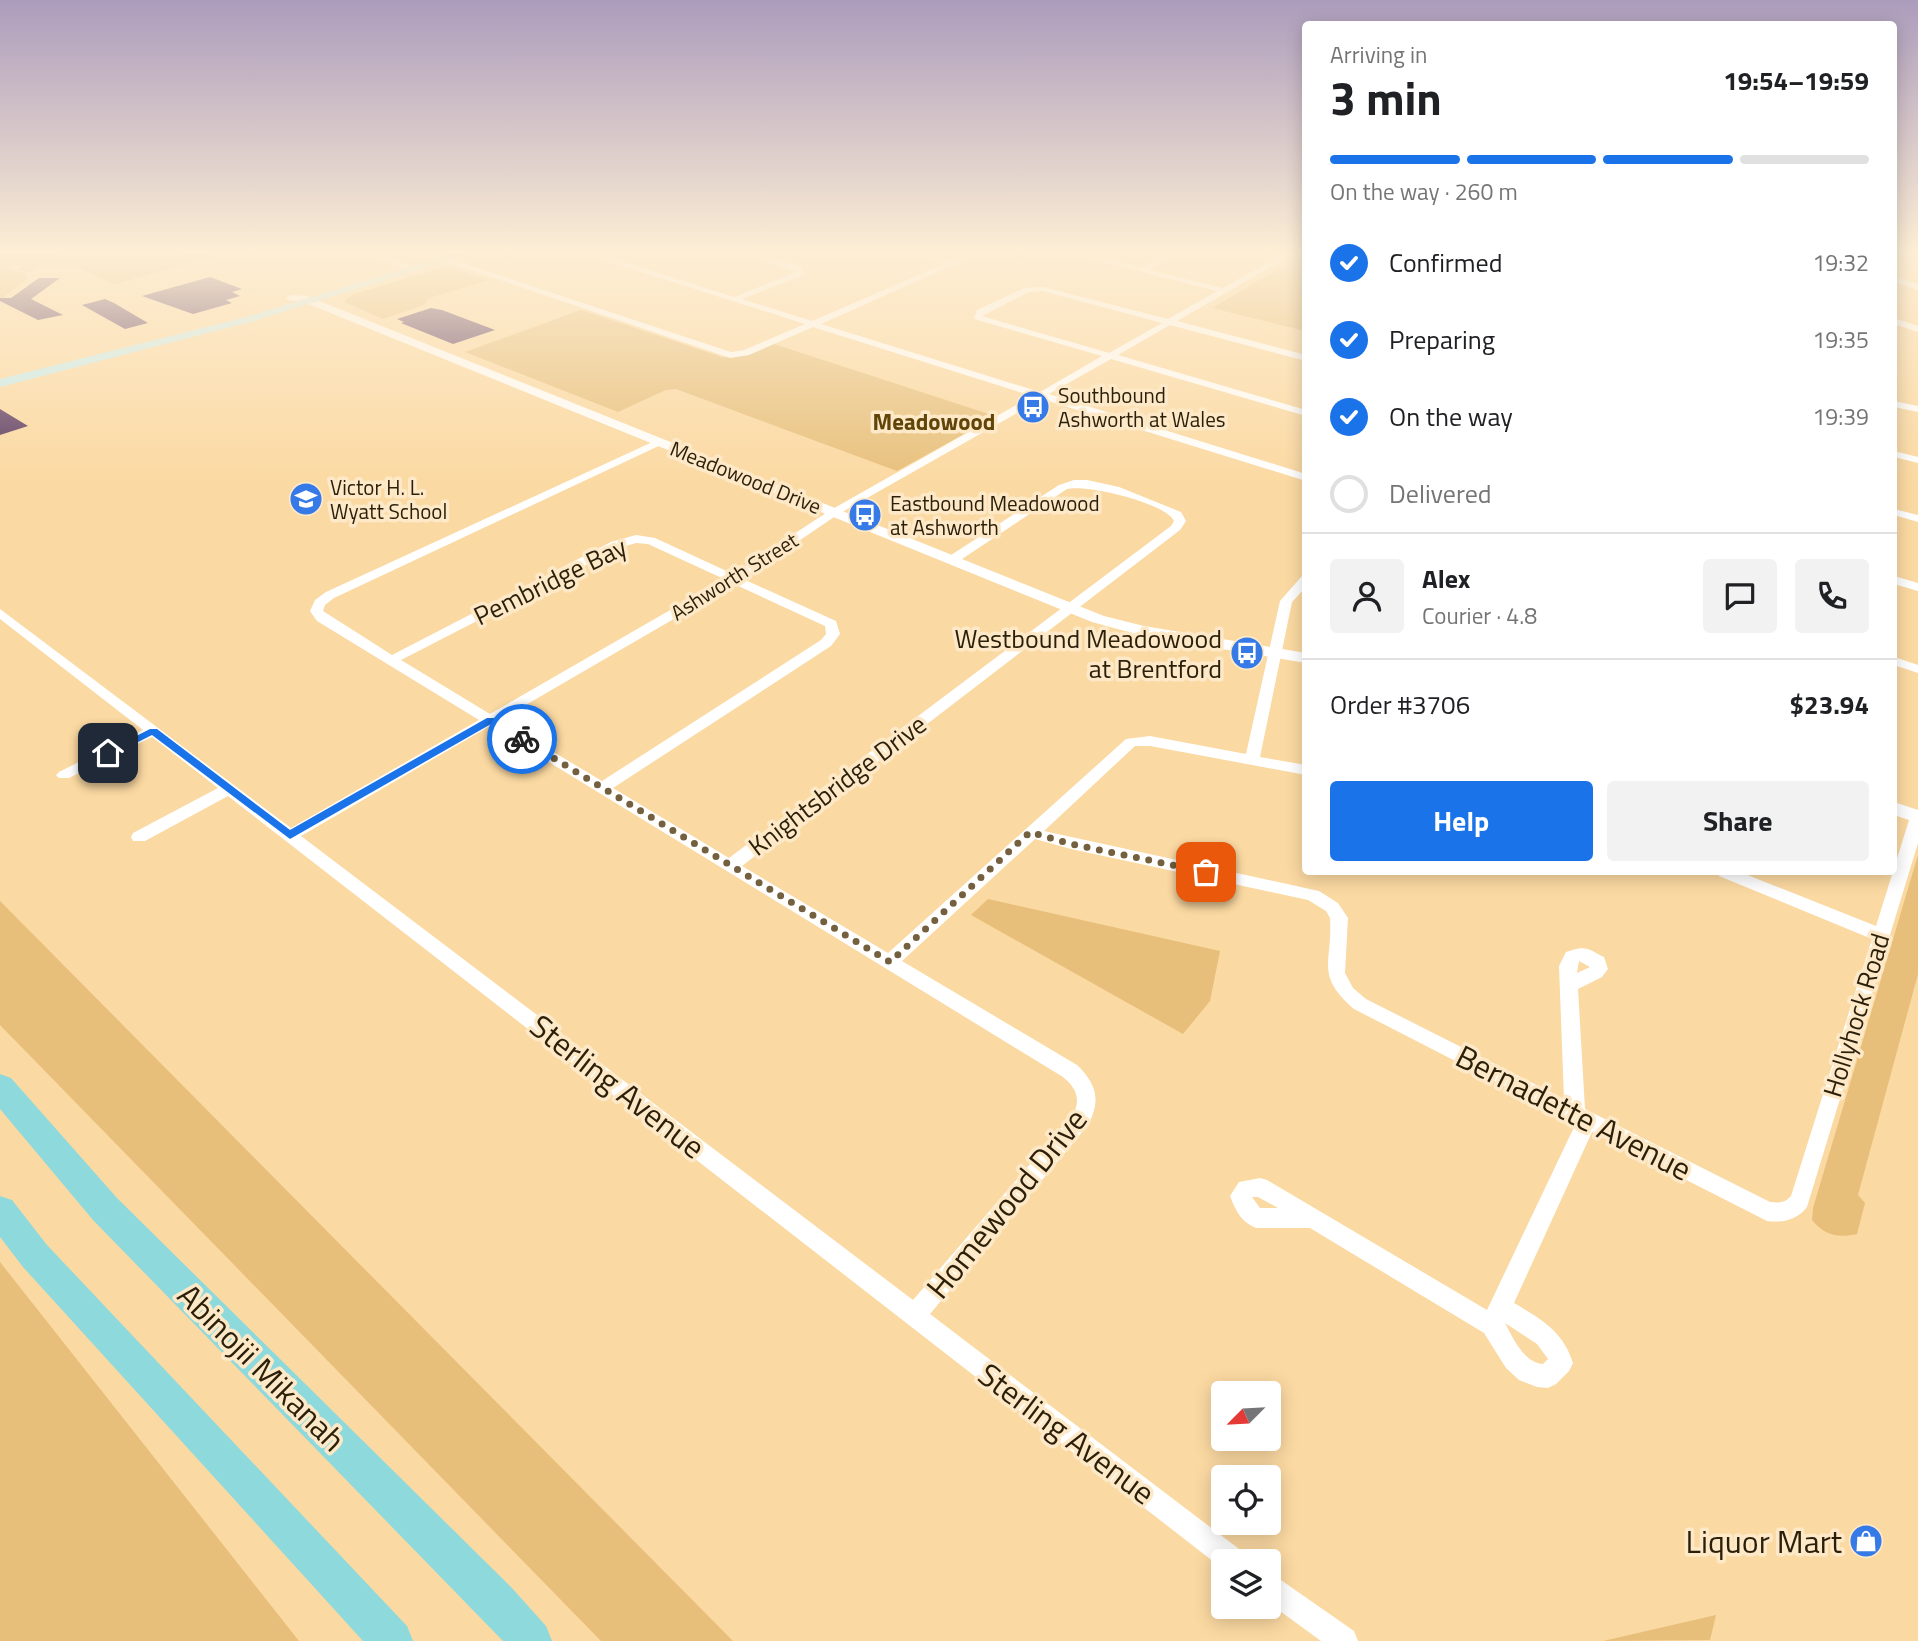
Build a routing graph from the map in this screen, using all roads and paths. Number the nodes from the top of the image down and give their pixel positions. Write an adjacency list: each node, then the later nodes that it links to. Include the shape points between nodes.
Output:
1 (192, 331): 12 (main road)
2 (202, 331): 12 (main road)
3 (378, 331): 19 (street, Meadowood Drive)
4 (655, 331): 5 (street, via 725,355 746,353)
5 (797, 331)
6 (833, 331): 15 (street)
7 (1021, 331): 10 (street)
8 (1155, 331): 10 (street, Ashworth Street)
9 (1202, 331): 11 (street)
10 (1110, 356): 15 (street, Ashworth Street); 18 (street)
11 (1302, 357)
12 (77, 361): 13 (main road); 14 (main road)
13 (0, 376)
14 (0, 383)
15 (1041, 395): 22 (street); 23 (street, Ashworth Street)
16 (1897, 405): 17 (street)
17 (1918, 409)
18 (1302, 412)
19 (659, 442): 23 (street, Meadowood Drive); 35 (street, Knightsbridge Drive, via 319,603 316,611 322,618)
20 (1897, 455): 21 (street)
21 (1918, 460)
22 (1302, 477)
23 (835, 512): 26 (street, Meadowood Drive); 27 (street, Ashworth Street)
24 (1897, 513): 25 (street)
25 (1918, 519)
26 (952, 560): 31 (street, Meadowood Drive); 31 (street, Knightsbridge Drive, via 1073,483 1093,484 1177,514 1176,528)
27 (734, 579): 35 (street, Pembridge Bay, via 651,541 629,540); 38 (street, Ashworth Street); 43 (street, Pembridge Bay, via 828,622 832,637)
28 (1897, 581): 30 (street)
29 (1302, 583): 33 (street, via 1286,601)
30 (1918, 587)
31 (1071, 608): 33 (street, Meadowood Drive, via 1143,631); 50 (street, Knightsbridge Drive)
32 (0, 613): 39 (street, Sterling Avenue)
33 (1275, 653): 34 (street, Meadowood Drive); 40 (street)
34 (1302, 658)
35 (391, 660): 38 (street, Knightsbridge Drive)
36 (1897, 662): 37 (street)
37 (1918, 669)
38 (491, 720): 43 (street, Knightsbridge Drive); 48 (street, Ashworth Street)
39 (153, 731): 42 (street); 44 (street, Sterling Avenue)
40 (1252, 760): 41 (street); 47 (street, via 1144,740 1131,742)
41 (1302, 769)
42 (64, 775)
43 (603, 788): 50 (street, Knightsbridge Drive)
44 (229, 789): 48 (street, Sterling Avenue); 49 (street)
45 (1897, 809): 46 (street)
46 (1918, 817): 52 (street, Hollyhock Road)
47 (1030, 832): 53 (street); 56 (street, Bernadette Avenue, via 1324,900 1340,926 1336,980 1342,990 1360,1004)
48 (290, 835): 60 (street, Sterling Avenue)
49 (139, 837)
50 (730, 866): 53 (street, Homewood Drive)
51 (1732, 875): 52 (street)
52 (1880, 935): 57 (street, Hollyhock Road, via 1800,1200)
53 (890, 962): 60 (street, Homewood Drive, via 1070,1071 1088,1096 1081,1119)
54 (1569, 986): 56 (street)
55 (0, 1087): 65 (main road, Abinojii Mikanah, via 105,1209)
56 (1581, 1116): 57 (street, Bernadette Avenue, via 1767,1210); 59 (street, via 1496,1316)
57 (1790, 1210)
58 (0, 1211): 64 (main road, via 35,1256)
59 (1313, 1218)
60 (914, 1316): 61 (street, Sterling Avenue)
61 (1218, 1549)
62 (1281, 1596): 63 (street)
63 (1333, 1637)
64 (391, 1641)
65 (531, 1641)

